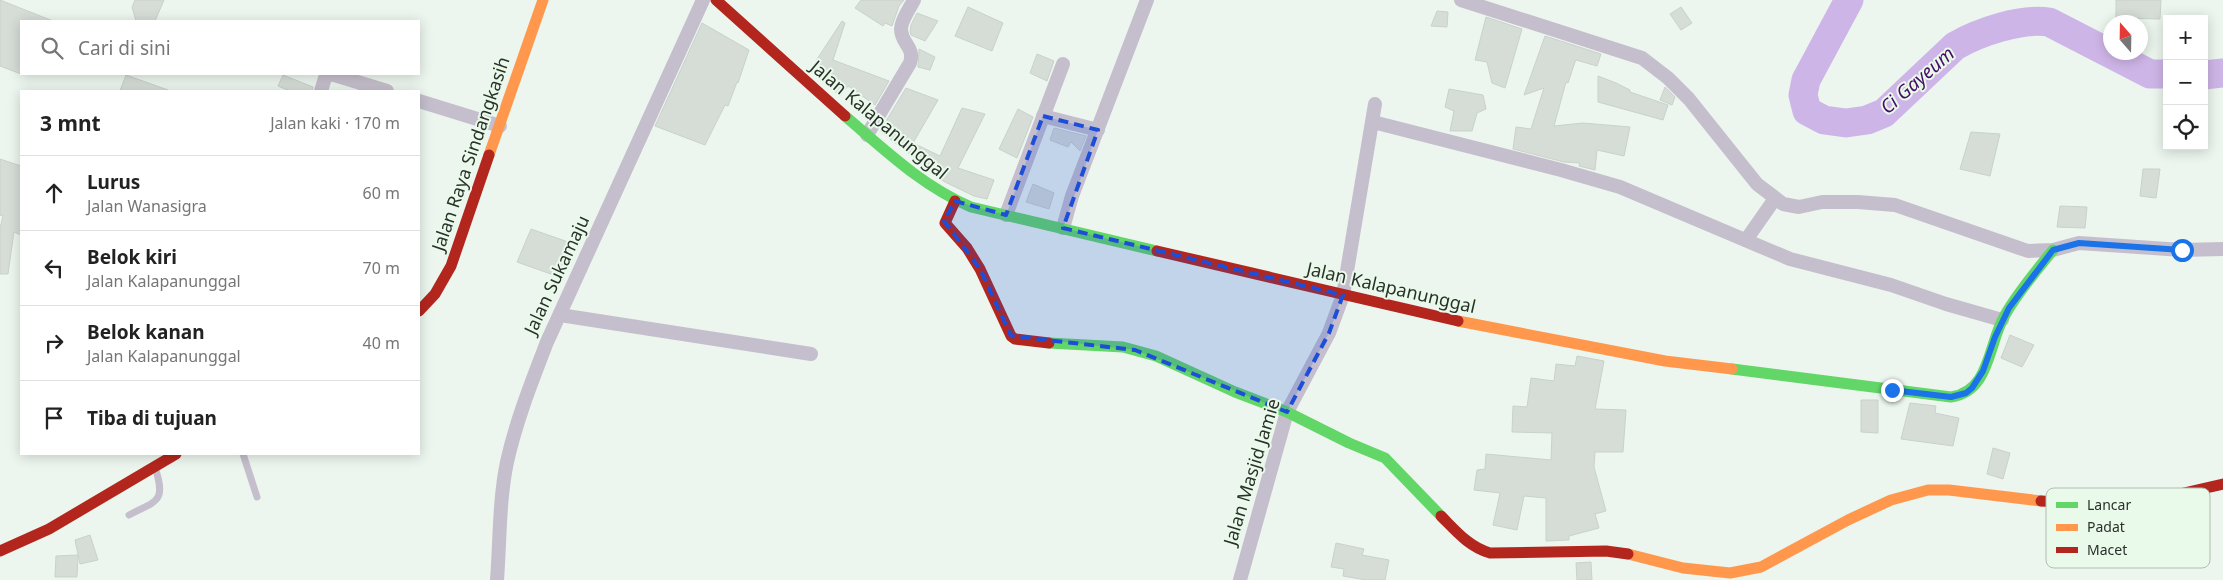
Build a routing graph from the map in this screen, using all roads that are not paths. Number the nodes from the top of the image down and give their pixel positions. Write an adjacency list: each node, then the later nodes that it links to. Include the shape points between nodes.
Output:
1 (542, 0): 16 (street, Jalan Raya Sindangkasih)
2 (703, 0): 28 (street, Jalan Sukamaju)
3 (716, 0): 18 (street, Jalan Kalapanunggal)
4 (914, 0): 18 (street, via 901,29 912,55 910,63)
5 (1147, 0): 17 (street)
6 (1461, 0): 20 (street, via 1642,58 1690,99)
7 (1063, 64): 14 (street)
8 (330, 75): 10 (street, via 325,78)
9 (334, 75): 11 (street)
10 (321, 90)
11 (384, 90)
12 (420, 101): 16 (street)
13 (1375, 104): 15 (street, Jalan Masjid Jamie)
14 (1044, 116): 17 (street); 21 (street)
15 (1373, 122): 23 (street, via 1620,187); 26 (street, Jalan Masjid Jamie)
16 (500, 126): 27 (street, Jalan Raya Sindangkasih, via 450,266 435,294)
17 (1098, 130): 22 (street)
18 (867, 135): 19 (street, Jalan Kalapanunggal, via 907,170)
19 (955, 201): 21 (street, Jalan Kalapanunggal); 31 (street, via 945,218 980,269 1008,332 1015,339 1135,350)
20 (1772, 203): 23 (street); 25 (street, via 1790,207 1829,202 1895,205 2016,248)
21 (1006, 215): 22 (street, Jalan Kalapanunggal)
22 (1063, 228): 26 (street, Jalan Kalapanunggal)
23 (1746, 240): 29 (street, via 1790,259 1891,285)
24 (2223, 249): 25 (street, via 2182,250 2079,243)
25 (2049, 255): 29 (street, Jalan Kalapanunggal)
26 (1343, 295): 29 (street, Jalan Kalapanunggal, via 1497,330 1664,362 1951,397 1966,393 1978,381); 31 (street, Jalan Masjid Jamie, via 1329,333)
27 (420, 310)
28 (560, 315): 30 (street); 41 (street, Jalan Sukamaju, via 533,379 507,463)
29 (2002, 320)
30 (811, 354)
31 (1288, 412): 38 (street, via 1385,458 1467,542 1480,550 1503,554 1606,551 1683,568 1730,572 1761,567 1883,504 1912,493 1949,490); 42 (street, Jalan Masjid Jamie)
32 (174, 455): 34 (street)
33 (243, 455): 37 (lane)
34 (155, 466): 39 (lane, via 158,500); 40 (street, via 49,528)
35 (2223, 484): 36 (street)
36 (2207, 488)
37 (257, 497)
38 (2046, 502)
39 (129, 515)
40 (0, 550)
41 (497, 580)
42 (1240, 580)

